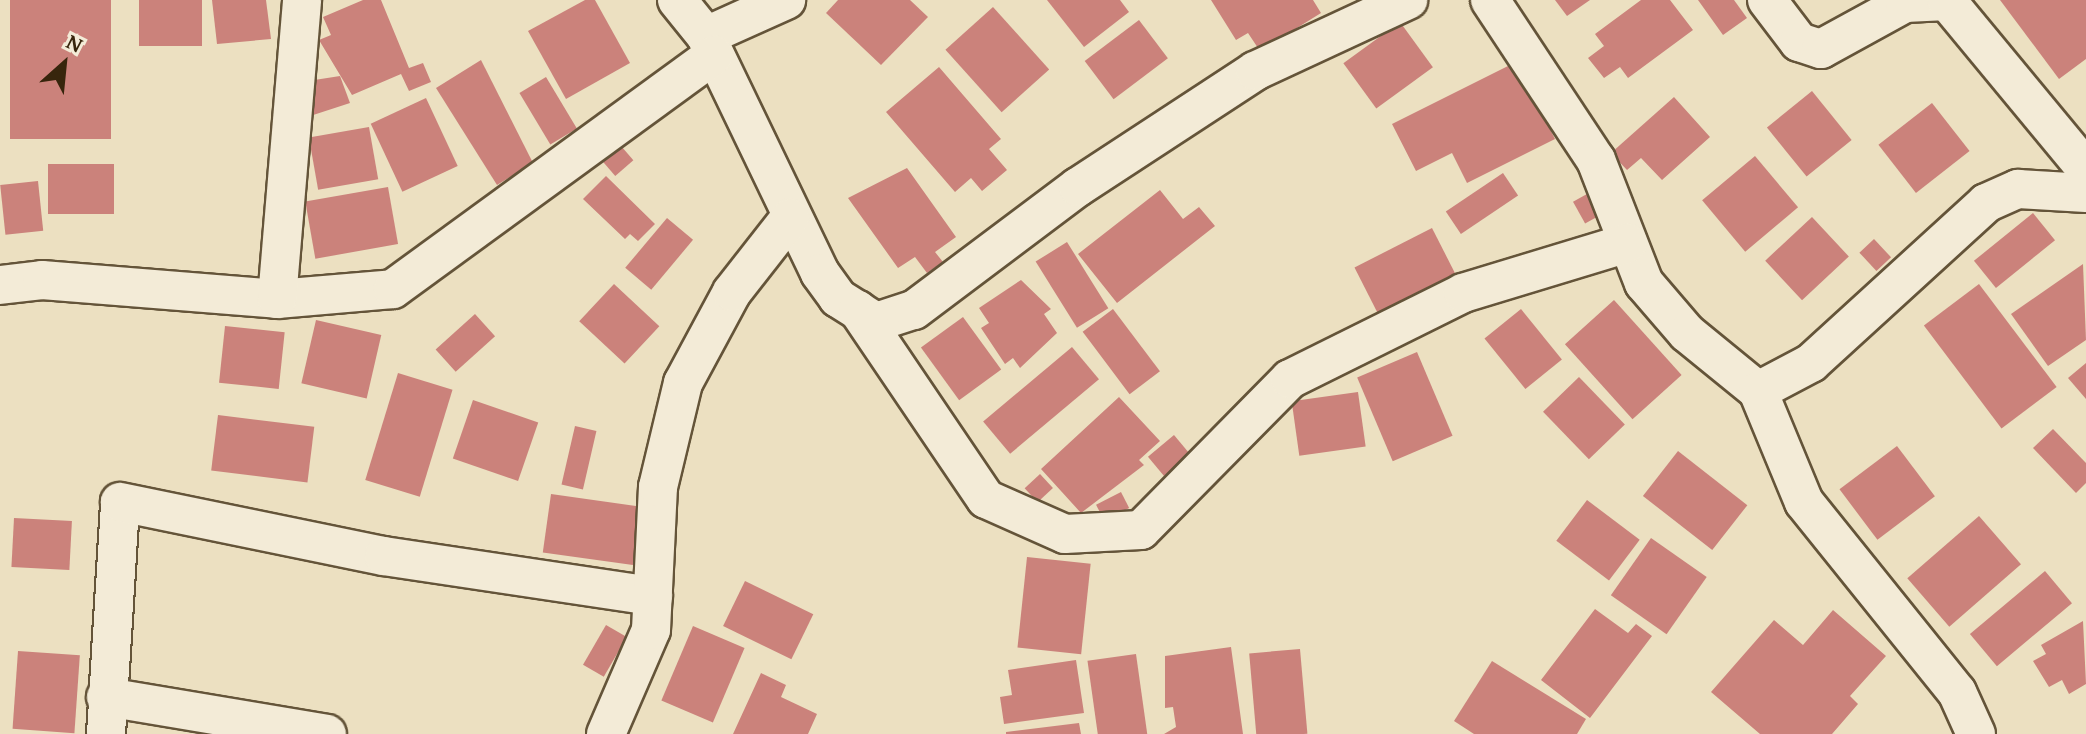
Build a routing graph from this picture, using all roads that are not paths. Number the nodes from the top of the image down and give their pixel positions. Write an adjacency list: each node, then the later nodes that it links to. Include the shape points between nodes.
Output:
1 (302, 0): 13 (street)
2 (677, 0): 7 (street)
3 (786, 0): 7 (street)
4 (1408, 0): 14 (street, via 1255,71 1078,187 895,322 876,322)
5 (1490, 0): 11 (street, via 1589,148)
6 (1767, 0): 8 (street, via 1799,42 1821,49 1905,3 1947,1)
7 (710, 45): 10 (street); 13 (street, via 393,289)
8 (2086, 169)
9 (2086, 193): 15 (street, via 2018,189 1986,203 1811,363)
10 (790, 218): 14 (street, via 838,298); 16 (street, via 732,292 683,383 658,487)
11 (1628, 243): 14 (street, via 1463,293 1290,379 1141,530 1065,534 986,499); 15 (street, via 1644,283 1687,333)
12 (0, 285): 13 (street, via 42,280)
13 (277, 299)
14 (858, 310)
15 (1758, 391): 21 (street, via 1804,502 1957,692)
16 (653, 596): 17 (street, via 384,556 120,502); 20 (street, via 636,674)
17 (106, 697): 18 (street); 19 (street)
18 (106, 734)
19 (327, 734)
20 (606, 734)
21 (1976, 734)

